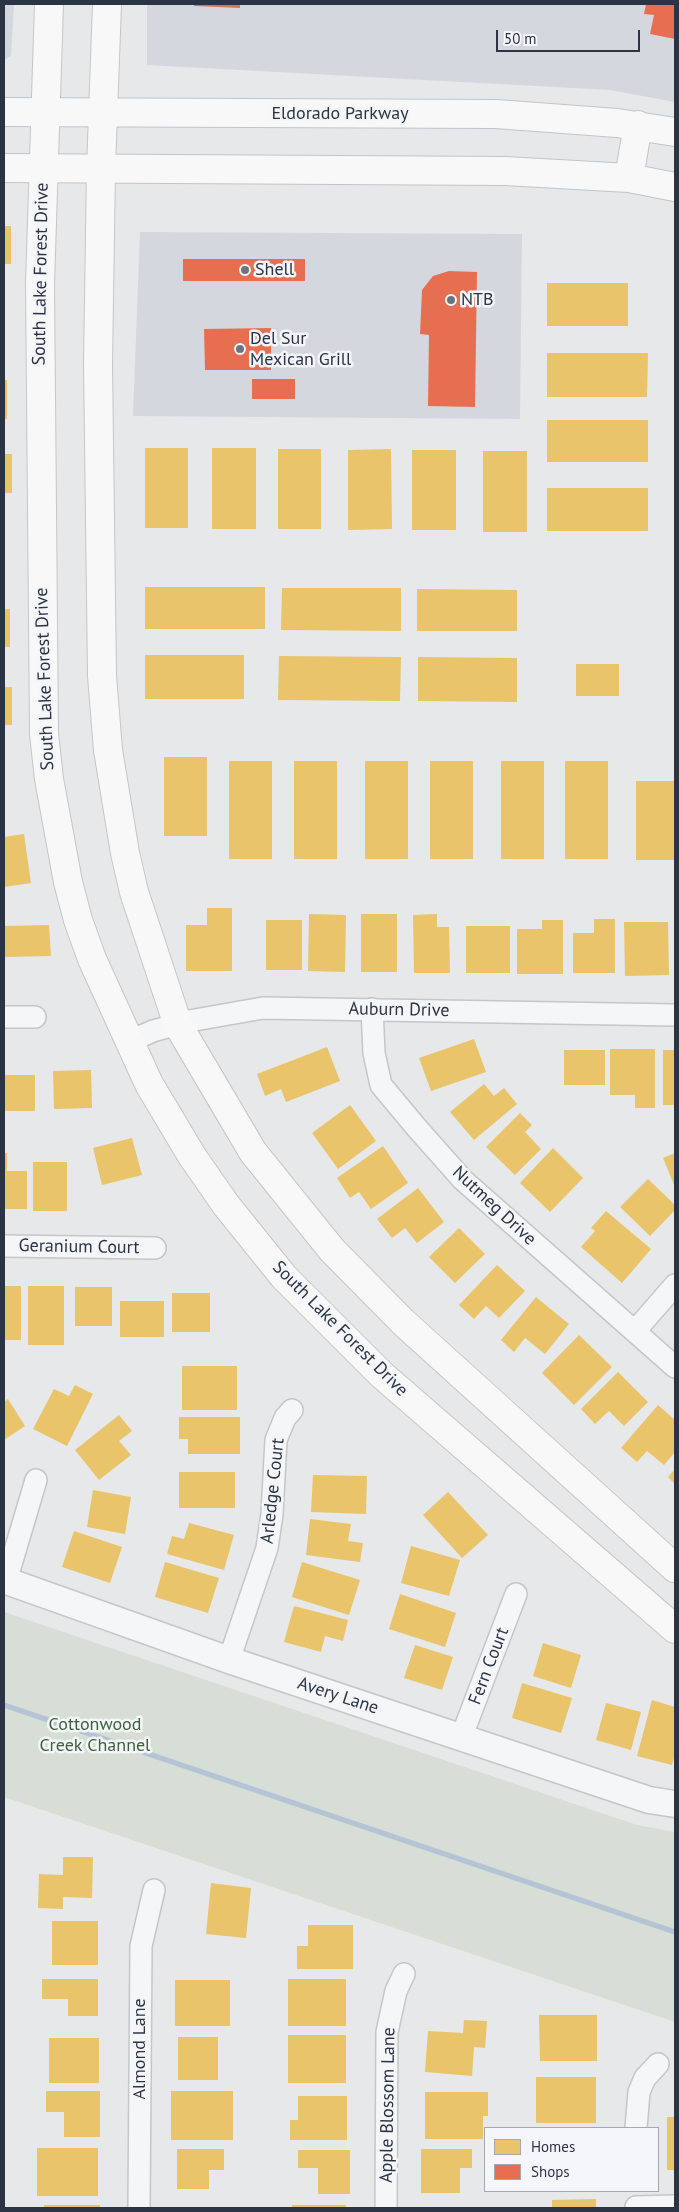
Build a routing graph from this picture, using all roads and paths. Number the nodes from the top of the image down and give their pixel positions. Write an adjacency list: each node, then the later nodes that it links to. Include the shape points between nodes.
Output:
1 (48, 4): 4 (main road, South Lake Forest Drive)
2 (106, 4): 5 (main road)
3 (4, 112): 4 (main road, Eldorado Parkway)
4 (45, 113): 5 (main road, Eldorado Parkway); 9 (main road, South Lake Forest Drive)
5 (103, 113): 6 (main road, Eldorado Parkway, via 496,114); 10 (main road)
6 (638, 126): 7 (main road, Eldorado Parkway); 11 (main road)
7 (675, 132)
8 (4, 168): 9 (main road)
9 (42, 168): 10 (main road); 18 (main road, South Lake Forest Drive, via 40,459 44,734 68,882 78,920)
10 (101, 169): 11 (main road, via 504,171); 17 (main road, via 98,446 104,706 108,750 134,892)
11 (629, 178): 12 (main road)
12 (675, 186)
13 (372, 1009): 14 (street, Auburn Drive); 17 (street, Auburn Drive, via 263,1008); 22 (street, Nutmeg Drive, via 374,1053 381,1085 463,1180)
14 (675, 1016)
15 (4, 1017): 16 (street)
16 (35, 1017)
17 (178, 1025): 18 (street, Auburn Drive); 26 (main road, via 254,1152 332,1250 403,1322)
18 (128, 1042): 29 (main road, South Lake Forest Drive, via 192,1156 226,1205 290,1283 382,1375)
19 (4, 1246): 20 (street, Geranium Court)
20 (154, 1248)
21 (675, 1285): 22 (street)
22 (634, 1332): 23 (street, Nutmeg Drive)
23 (675, 1367)
24 (292, 1410): 30 (street, Arledge Court, via 276,1440 267,1548)
25 (36, 1480): 27 (street)
26 (675, 1568)
27 (5, 1581): 30 (street, Avery Lane)
28 (516, 1594): 31 (street, Fern Court)
29 (675, 1629)
30 (229, 1660): 31 (street, Avery Lane)
31 (461, 1738): 32 (street, Avery Lane, via 649,1800)
32 (675, 1804)
33 (154, 1890): 39 (street, Almond Lane, via 141,1946)
34 (404, 1974): 40 (street, Apple Blossom Lane, via 396,1991 387,2032)
35 (658, 2064): 36 (street, via 639,2092)
36 (636, 2127)
37 (636, 2202): 38 (street)
38 (675, 2206)
39 (139, 2208)
40 (386, 2208)

